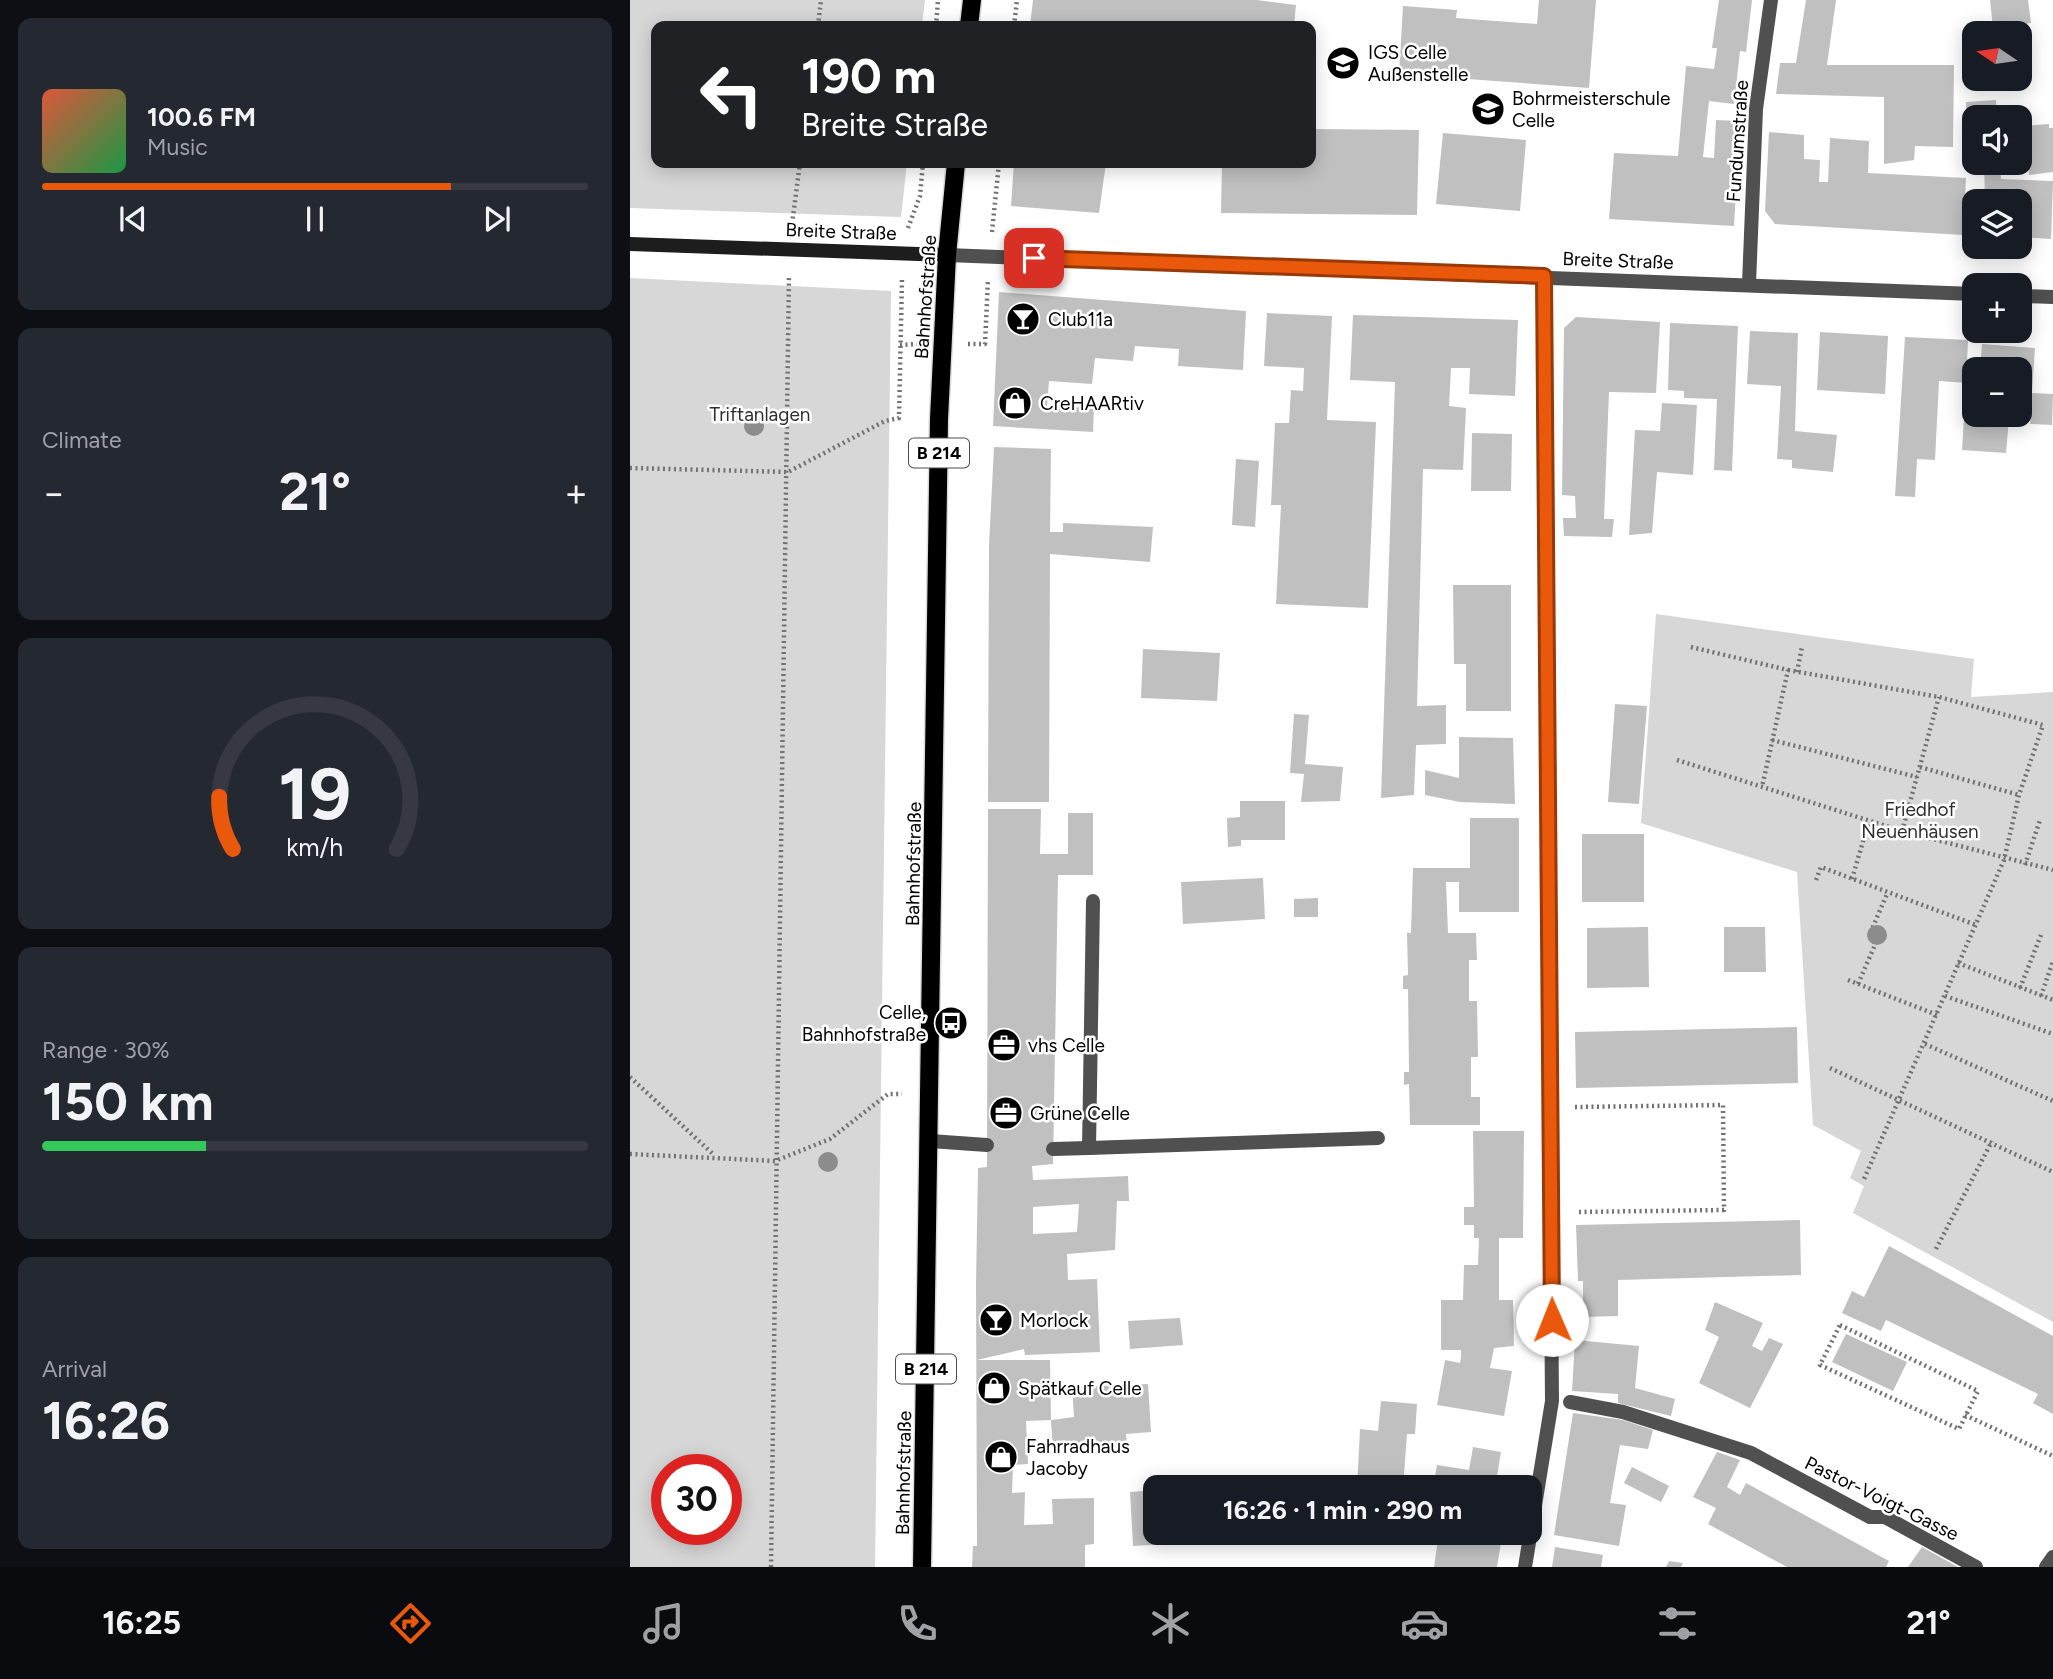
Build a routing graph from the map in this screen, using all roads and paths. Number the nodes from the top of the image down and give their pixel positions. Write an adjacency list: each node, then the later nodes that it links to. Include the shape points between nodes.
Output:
1 (821, 0): 6 (path)
2 (938, 0): 7 (path)
3 (972, 0): 8 (main road)
4 (1017, 0): 9 (path)
5 (1771, 0): 20 (street, Fundumstraße, via 1756,109)
6 (819, 21)
7 (936, 21)
8 (970, 21)
9 (1015, 21)
10 (799, 168): 15 (path)
11 (923, 168): 16 (path, via 920,196)
12 (956, 168): 18 (main road, Bahnhofstraße / B 214)
13 (998, 168): 17 (path)
14 (630, 244): 15 (street, Breite Straße)
15 (789, 249): 16 (street, Breite Straße); 26 (path)
16 (902, 253): 18 (street, Breite Straße); 26 (path, via 899,418)
17 (989, 254): 18 (street, Breite Straße); 19 (street, Breite Straße); 24 (path)
18 (947, 255): 63 (main road, Bahnhofstraße / B 214, via 939,419)
19 (1544, 276): 20 (street, Breite Straße); 66 (street)
20 (1749, 284): 21 (street, Breite Straße)
21 (1962, 293)
22 (2032, 296): 23 (street)
23 (2053, 297)
24 (985, 344)
25 (630, 468): 26 (path)
26 (788, 472): 75 (path)
27 (1691, 647): 29 (path)
28 (1802, 647): 30 (path)
29 (1788, 670): 30 (path); 32 (path)
30 (1797, 671): 31 (path)
31 (1939, 697): 34 (path); 37 (path, via 2043,725)
32 (1772, 740): 35 (path); 36 (path)
33 (1677, 760): 36 (path)
34 (1920, 767): 35 (path); 37 (path)
35 (1917, 777): 40 (path)
36 (1762, 787): 39 (path)
37 (2019, 794): 41 (path)
38 (2040, 820): 42 (path)
39 (1869, 821): 40 (path); 44 (path)
40 (1902, 831): 41 (path)
41 (2004, 860): 42 (path); 48 (path)
42 (2025, 865): 43 (path)
43 (2053, 870)
44 (1852, 879): 45 (path, via 1821,867); 46 (path)
45 (1816, 880)
46 (1888, 894): 48 (path); 53 (path, via 1872,929 1875,945)
47 (1093, 901): 71 (street)
48 (1976, 925): 51 (path)
49 (2041, 935): 54 (path)
50 (2053, 961): 56 (path)
51 (1958, 963): 54 (path); 55 (path)
52 (1848, 980): 53 (path)
53 (1858, 984): 58 (path)
54 (2020, 988): 56 (path)
55 (1945, 996): 58 (path); 59 (path)
56 (2041, 996): 57 (path)
57 (2053, 1000)
58 (1937, 1015): 60 (path)
59 (2053, 1034)
60 (1925, 1044): 64 (path); 65 (path)
61 (1830, 1068): 64 (path)
62 (630, 1077): 74 (path)
63 (931, 1092): 68 (main road, Bahnhofstraße / B 214); 75 (path, via 888,1094 830,1139)
64 (1899, 1100): 69 (path); 77 (path)
65 (2053, 1101)
66 (1550, 1107): 78 (street); 78 (path, via 1723,1105 1724,1171 1724,1210)
67 (1378, 1138): 71 (street)
68 (930, 1141): 70 (street); 85 (main road, Bahnhofstraße / B 214)
69 (1992, 1141): 76 (path); 79 (path)
70 (987, 1145)
71 (1089, 1148): 72 (street)
72 (1053, 1149)
73 (630, 1154): 74 (path)
74 (715, 1156): 75 (path)
75 (775, 1161): 84 (path)
76 (2053, 1172)
77 (1864, 1179)
78 (1551, 1212): 86 (street, via 1552,1401)
79 (1936, 1249)
80 (1570, 1402): 87 (street, Pastor-Voigt-Gasse, via 1623,1412 1751,1453)
81 (1965, 1415): 81 (path, via 1978,1391 1840,1325 1820,1365 1959,1429); 82 (path)
82 (2053, 1457)
83 (2053, 1557): 88 (street)
84 (771, 1567)
85 (922, 1567)
86 (1525, 1567)
87 (1976, 1567)
88 (2046, 1567)

